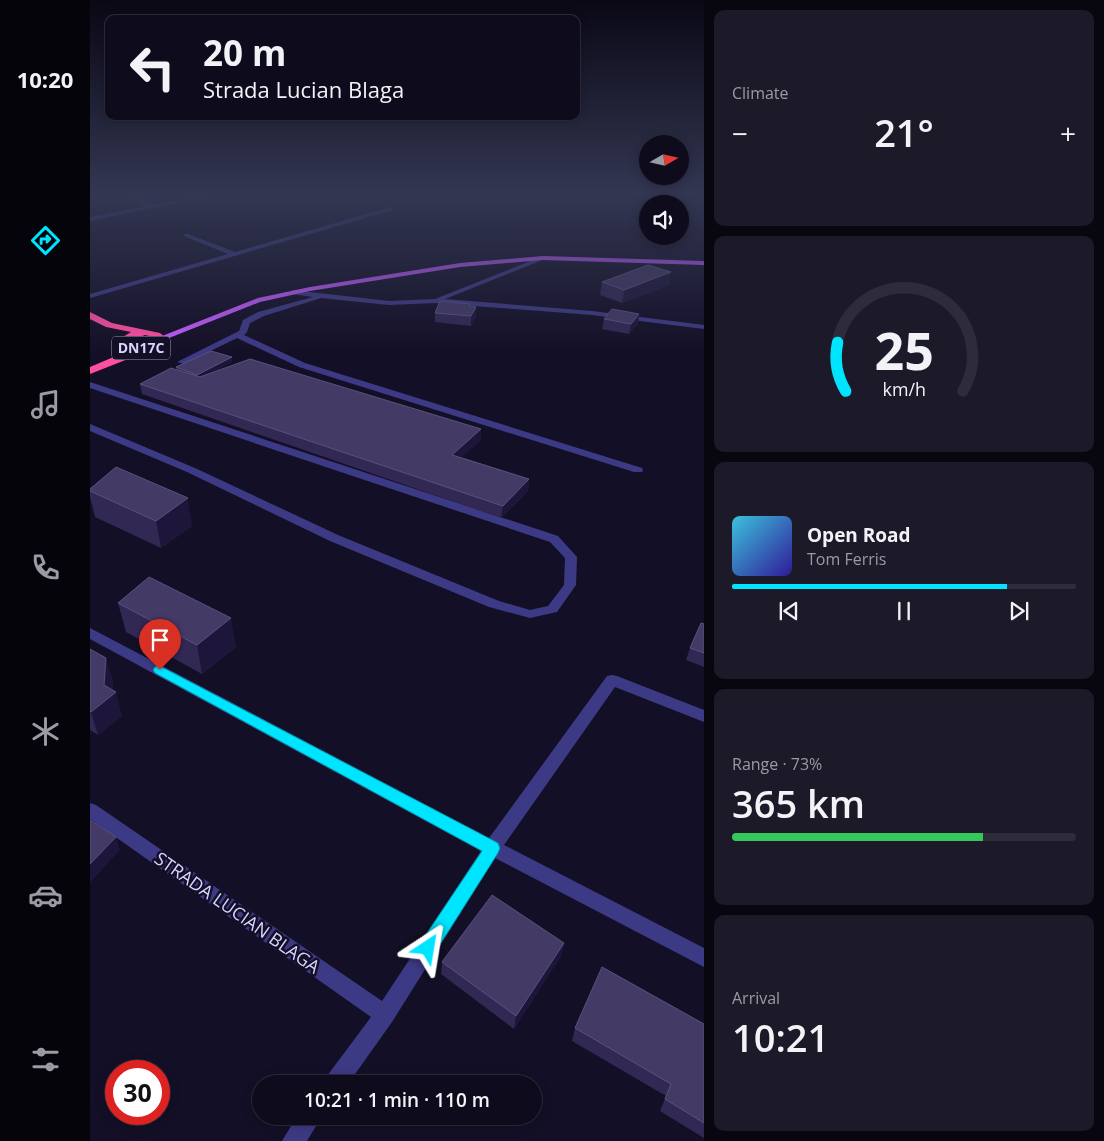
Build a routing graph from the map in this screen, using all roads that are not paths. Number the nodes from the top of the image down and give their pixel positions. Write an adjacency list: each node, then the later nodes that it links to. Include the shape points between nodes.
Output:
1 (217, 247): 3 (street)
2 (258, 247): 3 (street)
3 (234, 254): 7 (street)
4 (543, 258): 5 (main road, DN17C); 6 (main road, DN17C, via 460,265); 9 (street)
5 (704, 263)
6 (295, 292): 8 (street); 13 (main road, DN17C, via 258,300 184,328)
7 (90, 296)
8 (323, 296): 9 (street, via 389,303); 14 (street, via 261,314 246,322 243,332)
9 (434, 301): 12 (street, via 592,313)
10 (90, 315): 11 (highway)
11 (109, 325): 13 (highway); 15 (highway)
12 (704, 327)
13 (152, 335): 15 (highway, DN17C, via 132,335); 16 (highway, DN17C, via 160,341)
14 (238, 335): 17 (street); 22 (street, via 302,365)
15 (125, 343): 16 (highway, DN17C); 18 (highway, DN17C)
16 (142, 348): 18 (highway, DN17C)
17 (181, 362)
18 (105, 364): 19 (highway, DN17C)
19 (91, 370)
20 (90, 385): 21 (street, via 554,539 571,557 570,585 552,609 530,614 494,604 334,538 191,470)
21 (90, 427)
22 (638, 470)
23 (90, 633): 26 (street)
24 (704, 716): 26 (street, via 612,680)
25 (90, 810): 28 (street, STRADA LUCIAN BLAGA)
26 (492, 848): 27 (street); 28 (street)
27 (704, 958)
28 (385, 1015): 29 (street)
29 (342, 1075)
30 (305, 1125): 31 (street)
31 (293, 1141)

